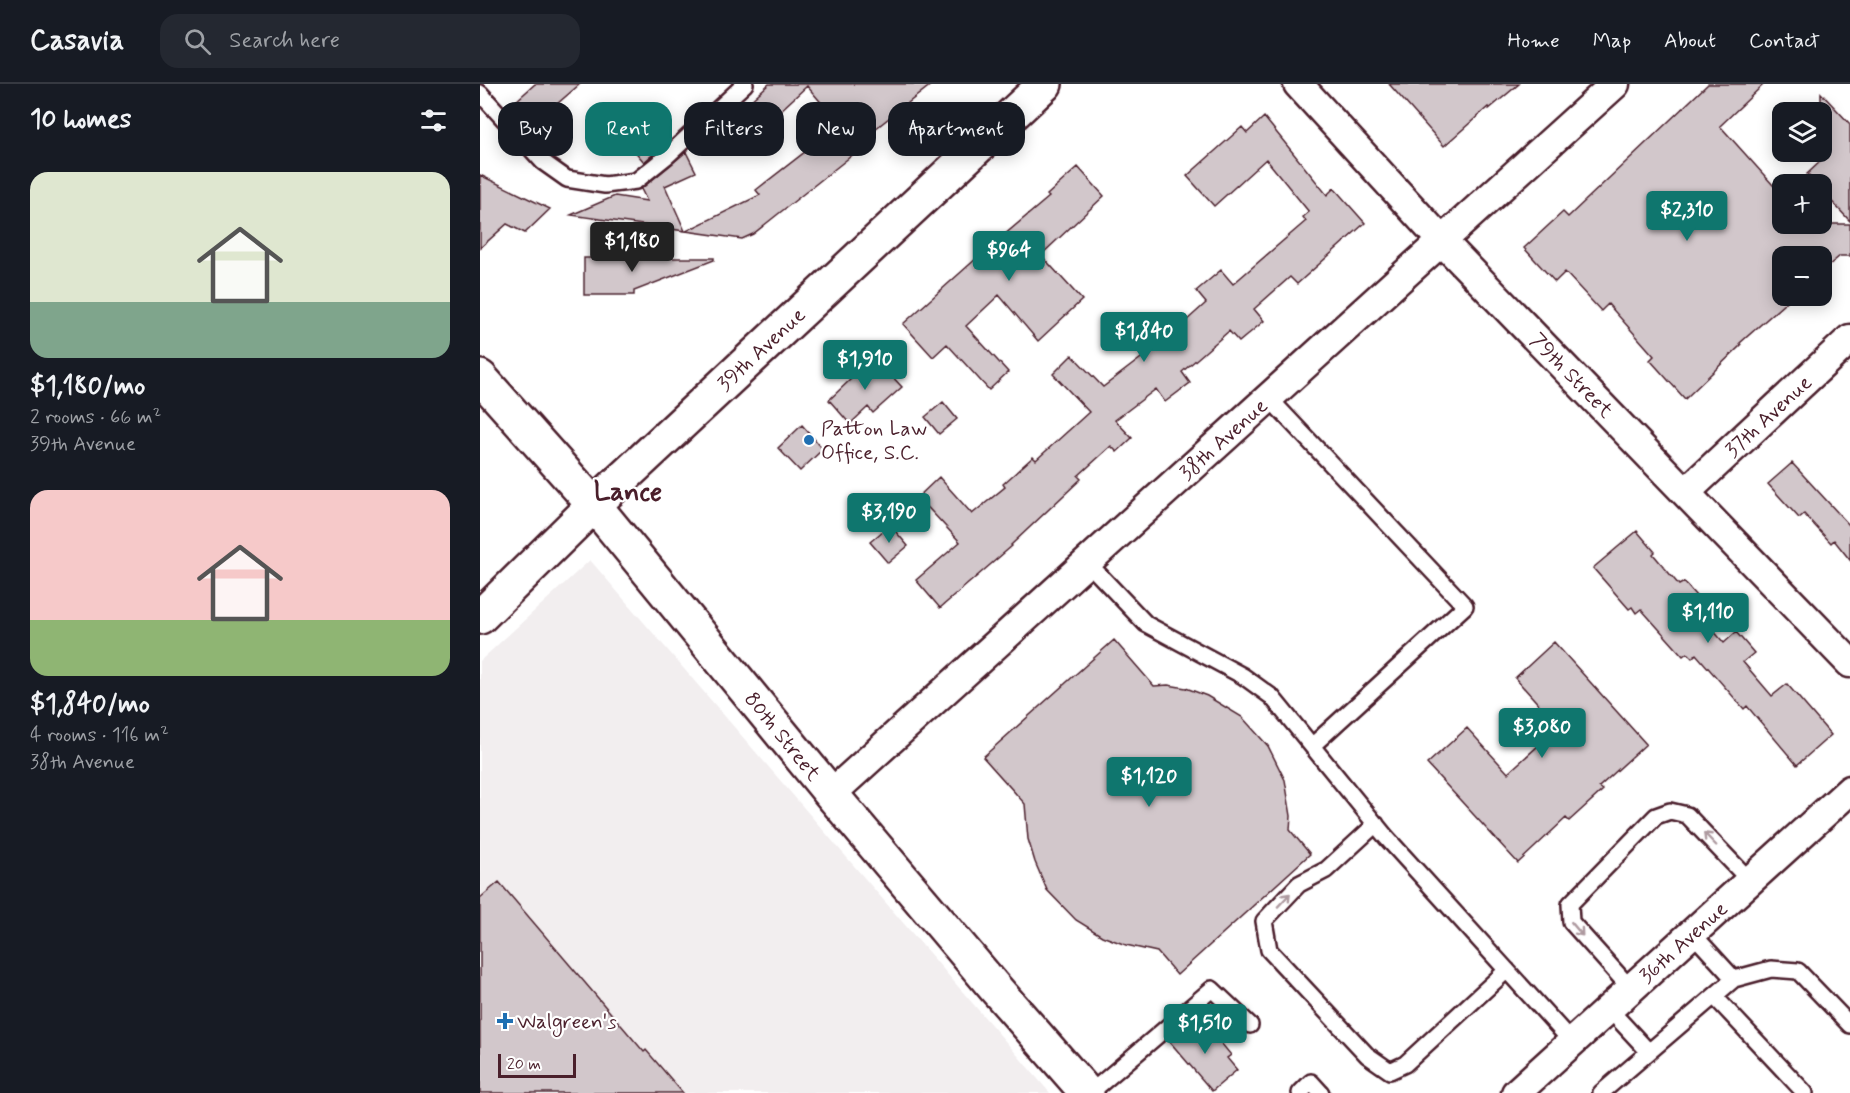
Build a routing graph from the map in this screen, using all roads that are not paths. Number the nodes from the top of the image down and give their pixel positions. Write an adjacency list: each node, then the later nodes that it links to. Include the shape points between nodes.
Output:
1 (745, 84): 5 (lane, via 636,181 605,185 567,178 543,162)
2 (1046, 84): 11 (street, 39th Avenue)
3 (1298, 84): 6 (street, 79th Street)
4 (1615, 84): 6 (street, 38th Avenue)
5 (480, 93)
6 (1441, 240): 9 (street, 38th Avenue); 10 (street, 79th Street)
7 (1850, 339): 10 (street, 37th Avenue)
8 (480, 377): 11 (street, 80th Street)
9 (1268, 397): 12 (street, 38th Avenue); 15 (lane, via 1465,606)
10 (1686, 492): 14 (street, 79th Street)
11 (594, 505): 13 (street, 39th Avenue); 17 (street, 80th Street)
12 (1087, 562): 15 (lane, via 1146,624 1244,676 1272,697); 17 (street, 38th Avenue)
13 (480, 617)
14 (1850, 663)
15 (1313, 745): 18 (lane)
16 (1850, 790): 19 (street, 36th Avenue)
17 (831, 794): 30 (street, 80th Street)
18 (1376, 824): 21 (lane); 21 (lane, one-way to 18, via 1406,1064 1390,1071 1367,1055 1269,950 1264,921 1299,884 1326,870)
19 (1750, 881): 20 (street, 36th Avenue); 23 (lane, one-way to 23, via 1688,815 1670,811 1656,816 1570,904 1571,922)
20 (1692, 933): 22 (lane); 23 (street, 36th Avenue)
21 (1507, 970): 28 (lane)
22 (1734, 979): 24 (lane); 27 (lane, via 1771,969 1798,971)
23 (1631, 989): 25 (street, 36th Avenue)
24 (1714, 996): 29 (lane); 33 (lane)
25 (1609, 1009): 28 (street, 36th Avenue); 29 (lane)
26 (1250, 1025): 30 (lane, via 1212,989)
27 (1850, 1025)
28 (1572, 1042): 31 (street, 36th Avenue)
29 (1649, 1052): 32 (lane)
30 (1088, 1093)
31 (1516, 1093)
32 (1601, 1093)
33 (1805, 1093)

